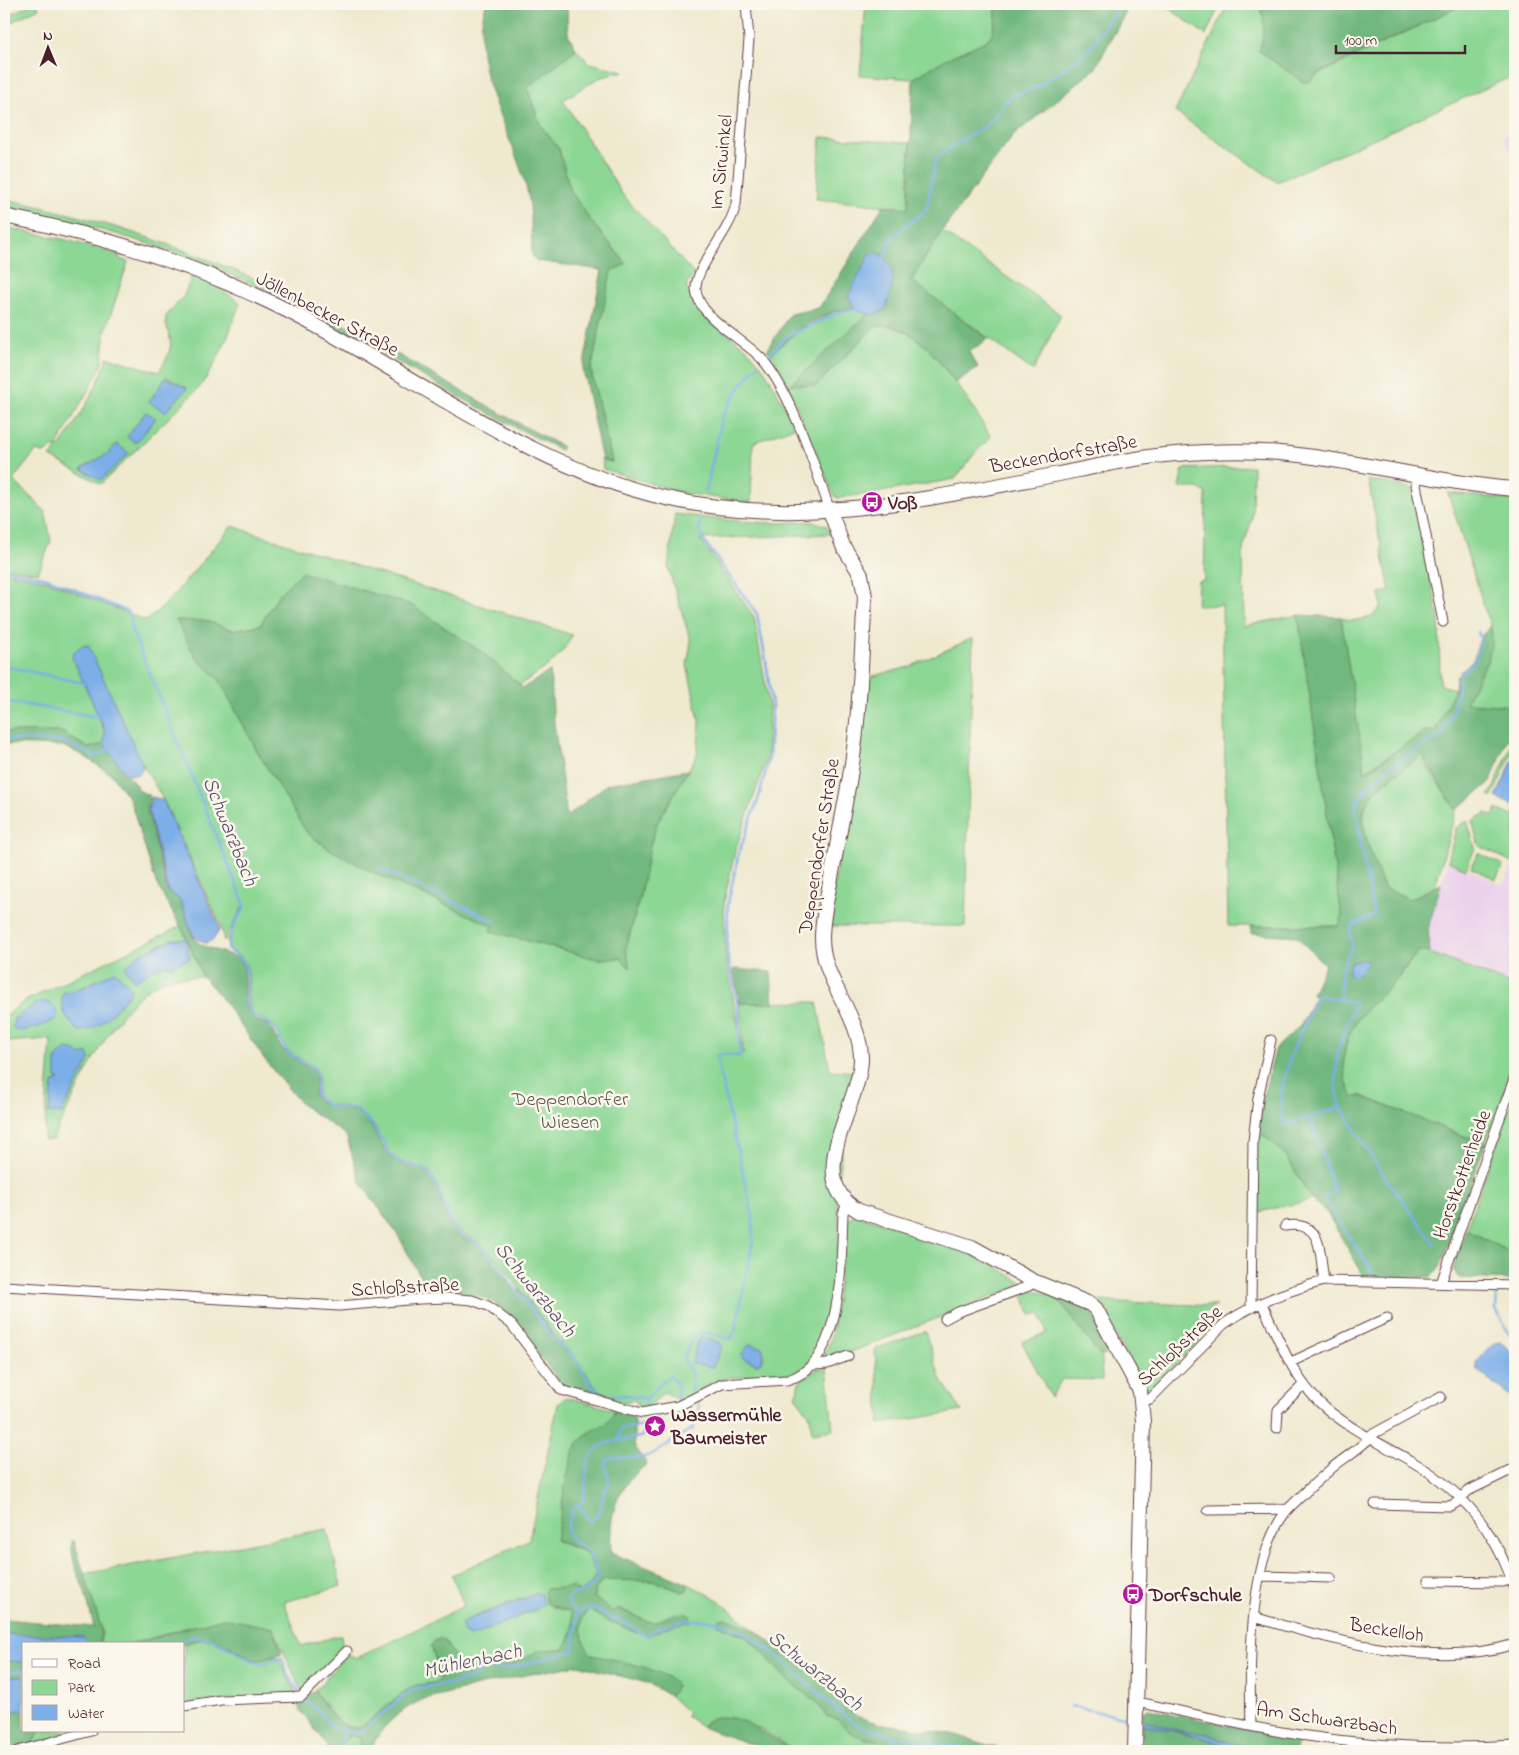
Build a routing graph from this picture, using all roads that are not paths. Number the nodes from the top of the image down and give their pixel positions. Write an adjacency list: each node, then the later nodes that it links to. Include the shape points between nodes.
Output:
1 (746, 4): 6 (street, Im Sirwinkel, via 749,39 736,204 730,223 699,273 697,297 706,312 759,357 771,372 803,438)
2 (4, 216): 4 (street, Jöllenbecker Straße, via 111,242 216,278 321,328 538,450)
3 (1418, 477): 5 (street, Beckendorfstraße); 6 (street, Beckendorfstraße, via 1281,453 1174,454 874,507); 7 (street, via 1416,485)
4 (619, 484): 6 (street, Beckendorfstraße, via 665,498 739,510 780,513)
5 (1515, 489)
6 (830, 511): 10 (street, Deppendorfer Straße, via 843,546 861,576 864,597 850,779 822,936 829,972 854,1024 861,1058 858,1083 833,1158 836,1182)
7 (1442, 622)
8 (1271, 1040): 18 (street, via 1252,1141)
9 (1515, 1076): 14 (street, Horstkotterheide)
10 (848, 1204): 12 (street, via 859,1211 972,1247); 23 (street, via 844,1212 835,1311)
11 (1286, 1226): 13 (street, via 1302,1225 1315,1235)
12 (1033, 1281): 20 (street, via 1029,1286); 26 (street, via 1082,1299 1096,1309 1137,1384)
13 (1324, 1281): 14 (street, Schloßstraße); 17 (street, Schloßstraße)
14 (1441, 1283): 15 (street, Schloßstraße)
15 (1515, 1285)
16 (4, 1286): 23 (street, Schloßstraße, via 339,1306 420,1299 472,1300 488,1306 512,1324 561,1390 642,1413 678,1406 722,1384 796,1378)
17 (1262, 1304): 18 (street, Schloßstraße); 22 (street)
18 (1251, 1308): 26 (street, Schloßstraße, via 1224,1324 1150,1399)
19 (1387, 1318): 22 (street)
20 (945, 1319)
21 (848, 1356): 23 (street, Schloßstraße)
22 (1291, 1362): 24 (street)
23 (814, 1365)
24 (1304, 1384): 27 (street, via 1278,1410); 28 (street, via 1319,1402)
25 (1441, 1397): 28 (street)
26 (1142, 1402): 42 (street)
27 (1277, 1428)
28 (1370, 1438): 30 (street, via 1414,1462); 32 (street)
29 (1515, 1468): 30 (street)
30 (1460, 1498): 31 (street, via 1450,1506); 36 (street, via 1484,1522)
31 (1375, 1504)
32 (1288, 1509): 33 (street); 34 (street, via 1270,1544)
33 (1208, 1510)
34 (1261, 1576): 35 (street); 39 (street)
35 (1331, 1578)
36 (1514, 1579): 37 (street, via 1503,1582); 38 (street)
37 (1428, 1581)
38 (1515, 1590)
39 (1254, 1618): 40 (street, Beckelloh, via 1334,1639 1438,1655 1477,1654); 44 (street, via 1250,1664)
40 (1515, 1644)
41 (347, 1651): 43 (street, via 301,1697 221,1700)
42 (1137, 1702): 44 (street, Am Schwarzbach); 48 (street)
43 (185, 1706)
44 (1251, 1725): 46 (street, Am Schwarzbach, via 1299,1735 1375,1744 1441,1748)
45 (87, 1732): 47 (street)
46 (1515, 1745)
47 (18, 1751)
48 (1135, 1751)

